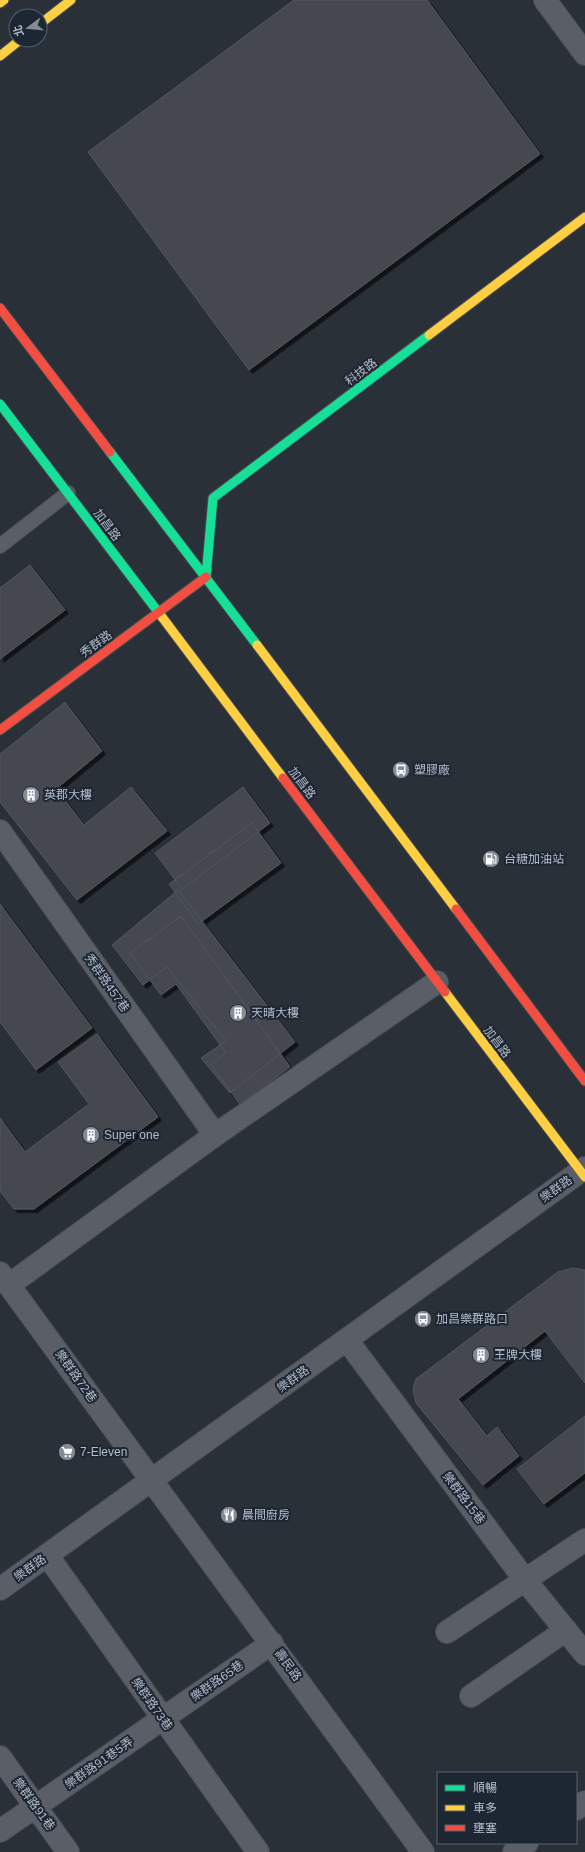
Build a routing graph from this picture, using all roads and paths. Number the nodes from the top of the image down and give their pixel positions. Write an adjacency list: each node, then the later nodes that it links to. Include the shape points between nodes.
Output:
1 (4, 0): 4 (street)
2 (71, 0): 5 (street)
3 (545, 0): 7 (street)
4 (0, 3)
5 (48, 18)
6 (10, 48): 8 (street)
7 (585, 54)
8 (0, 56)
9 (585, 217): 14 (street, 科技路, via 213,498)
10 (0, 308): 14 (street)
11 (0, 404): 12 (street, 加昌路)
12 (68, 493): 13 (lane); 15 (street, 加昌路)
13 (0, 546)
14 (206, 577): 15 (street, 秀群路); 19 (street)
15 (159, 612): 16 (street, 秀群路); 18 (street, 加昌路)
16 (0, 730)
17 (0, 831): 20 (street, 秀群路457巷)
18 (437, 982): 20 (street); 21 (street, 加昌路)
19 (585, 1081)
20 (215, 1135): 22 (street)
21 (584, 1172): 23 (street, 樂群路)
22 (5, 1279): 24 (street, 樂群路72巷)
23 (346, 1340): 24 (street, 樂群路); 27 (street, 樂群路15巷)
24 (151, 1480): 26 (street, 樂群路); 31 (street, 壽民路)
25 (585, 1540): 27 (street)
26 (47, 1555): 28 (street, 樂群路); 34 (street, 樂群路73巷)
27 (526, 1580): 29 (street, 樂群路15巷); 30 (street)
28 (0, 1589)
29 (566, 1630): 32 (street, 樂群路15巷); 33 (street)
30 (447, 1632)
31 (272, 1643): 34 (street, 樂群路65巷); 41 (street, 壽民路)
32 (585, 1654)
33 (471, 1696)
34 (163, 1719): 36 (street, 樂群路91巷5弄); 40 (street, 樂群路73巷)
35 (0, 1757): 36 (street, 樂群路91巷)
36 (35, 1806): 37 (street, 樂群路91巷5弄); 39 (street, 樂群路91巷)
37 (0, 1831)
38 (526, 1844): 42 (street)
39 (68, 1852)
40 (258, 1852)
41 (423, 1852)
42 (514, 1852)

